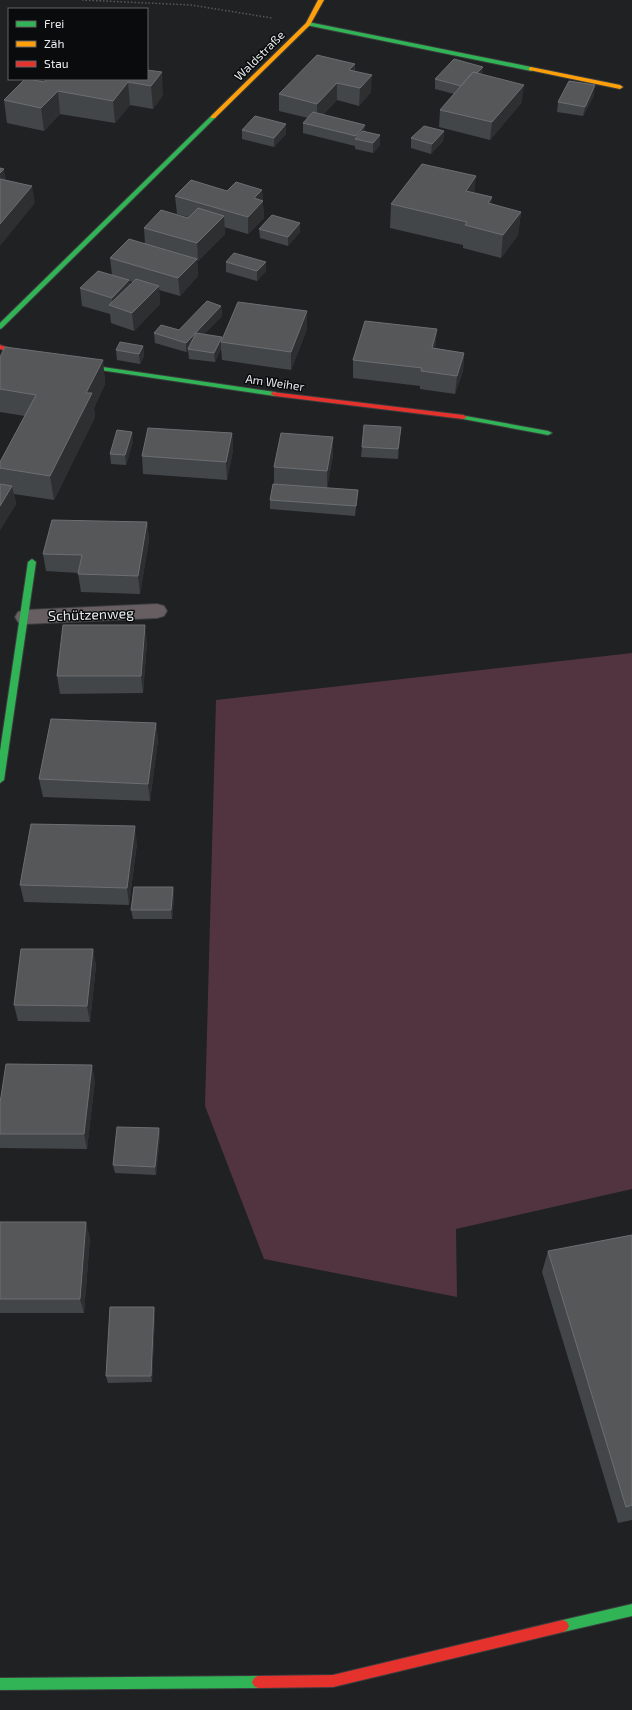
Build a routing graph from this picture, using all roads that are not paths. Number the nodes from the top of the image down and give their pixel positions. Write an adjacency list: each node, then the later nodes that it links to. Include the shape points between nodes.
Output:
1 (321, 0): 2 (street, Waldstraße)
2 (308, 24): 3 (street); 4 (street, Waldstraße)
3 (620, 86)
4 (0, 327)
5 (0, 347): 6 (street)
6 (41, 360)
7 (64, 363): 8 (street, Am Weiher, via 312,399 476,419)
8 (548, 433)
9 (32, 562): 11 (street)
10 (157, 611): 11 (street, Schützenweg)
11 (25, 616): 12 (street)
12 (0, 780)
13 (632, 1610): 14 (street, via 333,1681)
14 (0, 1684)

